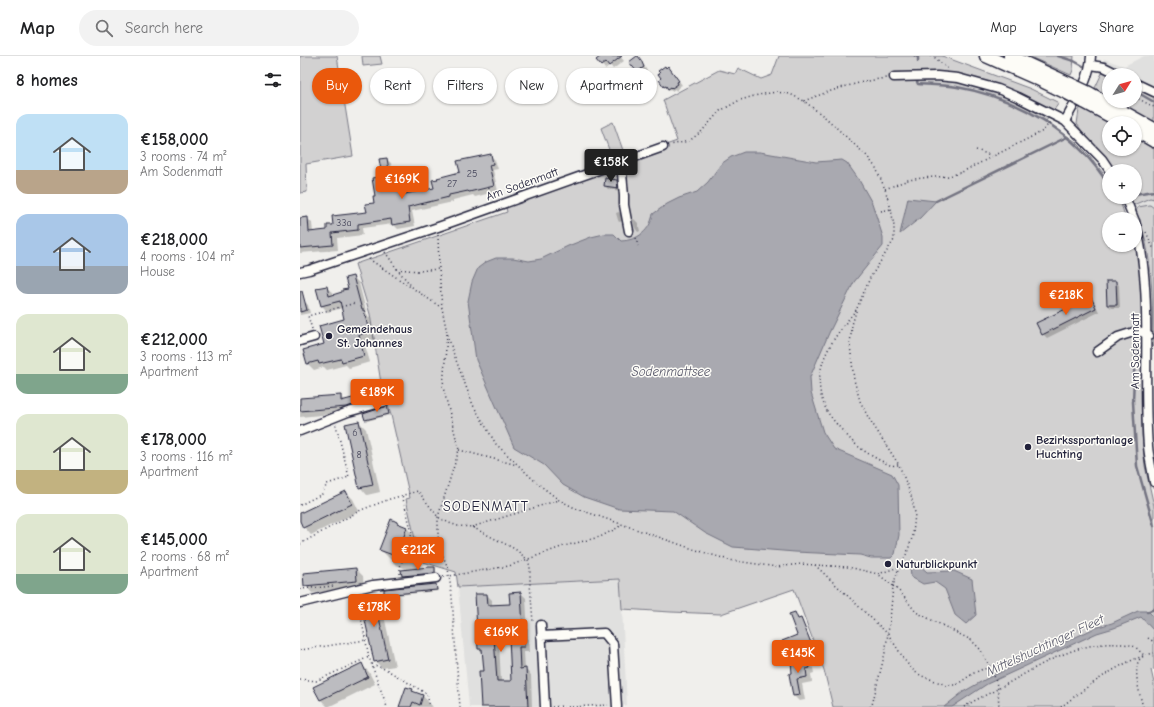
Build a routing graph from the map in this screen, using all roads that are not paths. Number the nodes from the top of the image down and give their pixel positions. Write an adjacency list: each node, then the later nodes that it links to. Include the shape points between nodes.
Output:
1 (986, 56): 8 (highway, via 1040,80)
2 (1010, 56): 8 (highway)
3 (1091, 56): 4 (street)
4 (1091, 65): 5 (street); 12 (street)
5 (1106, 68)
6 (894, 77): 12 (street, via 958,78 998,89)
7 (1142, 86): 9 (street)
8 (1069, 89): 10 (highway, bridge)
9 (1154, 92)
10 (1086, 97): 11 (highway); 13 (highway)
11 (1113, 116)
12 (1065, 121): 18 (street)
13 (1154, 130)
14 (1142, 134): 15 (highway)
15 (1154, 141)
16 (663, 147): 17 (street, Am Sodenmatt)
17 (621, 162): 19 (street); 21 (street, Am Sodenmatt, via 438,227)
18 (1105, 164)
19 (629, 231)
20 (1142, 247): 22 (street, Am Sodenmatt, via 1146,267)
21 (300, 272)
22 (1142, 333): 25 (street, via 1118,337); 28 (street, Am Sodenmatt)
23 (314, 337): 24 (street)
24 (300, 341)
25 (1097, 352)
26 (384, 402): 27 (street, via 348,412)
27 (300, 431)
28 (1151, 447): 29 (street, Am Sodenmatt)
29 (1154, 482)
30 (436, 578): 31 (street, via 373,584)
31 (300, 603)
32 (541, 625): 33 (street)
33 (541, 636): 34 (street, via 604,633 613,644); 35 (street)
34 (616, 706)
35 (545, 707)

